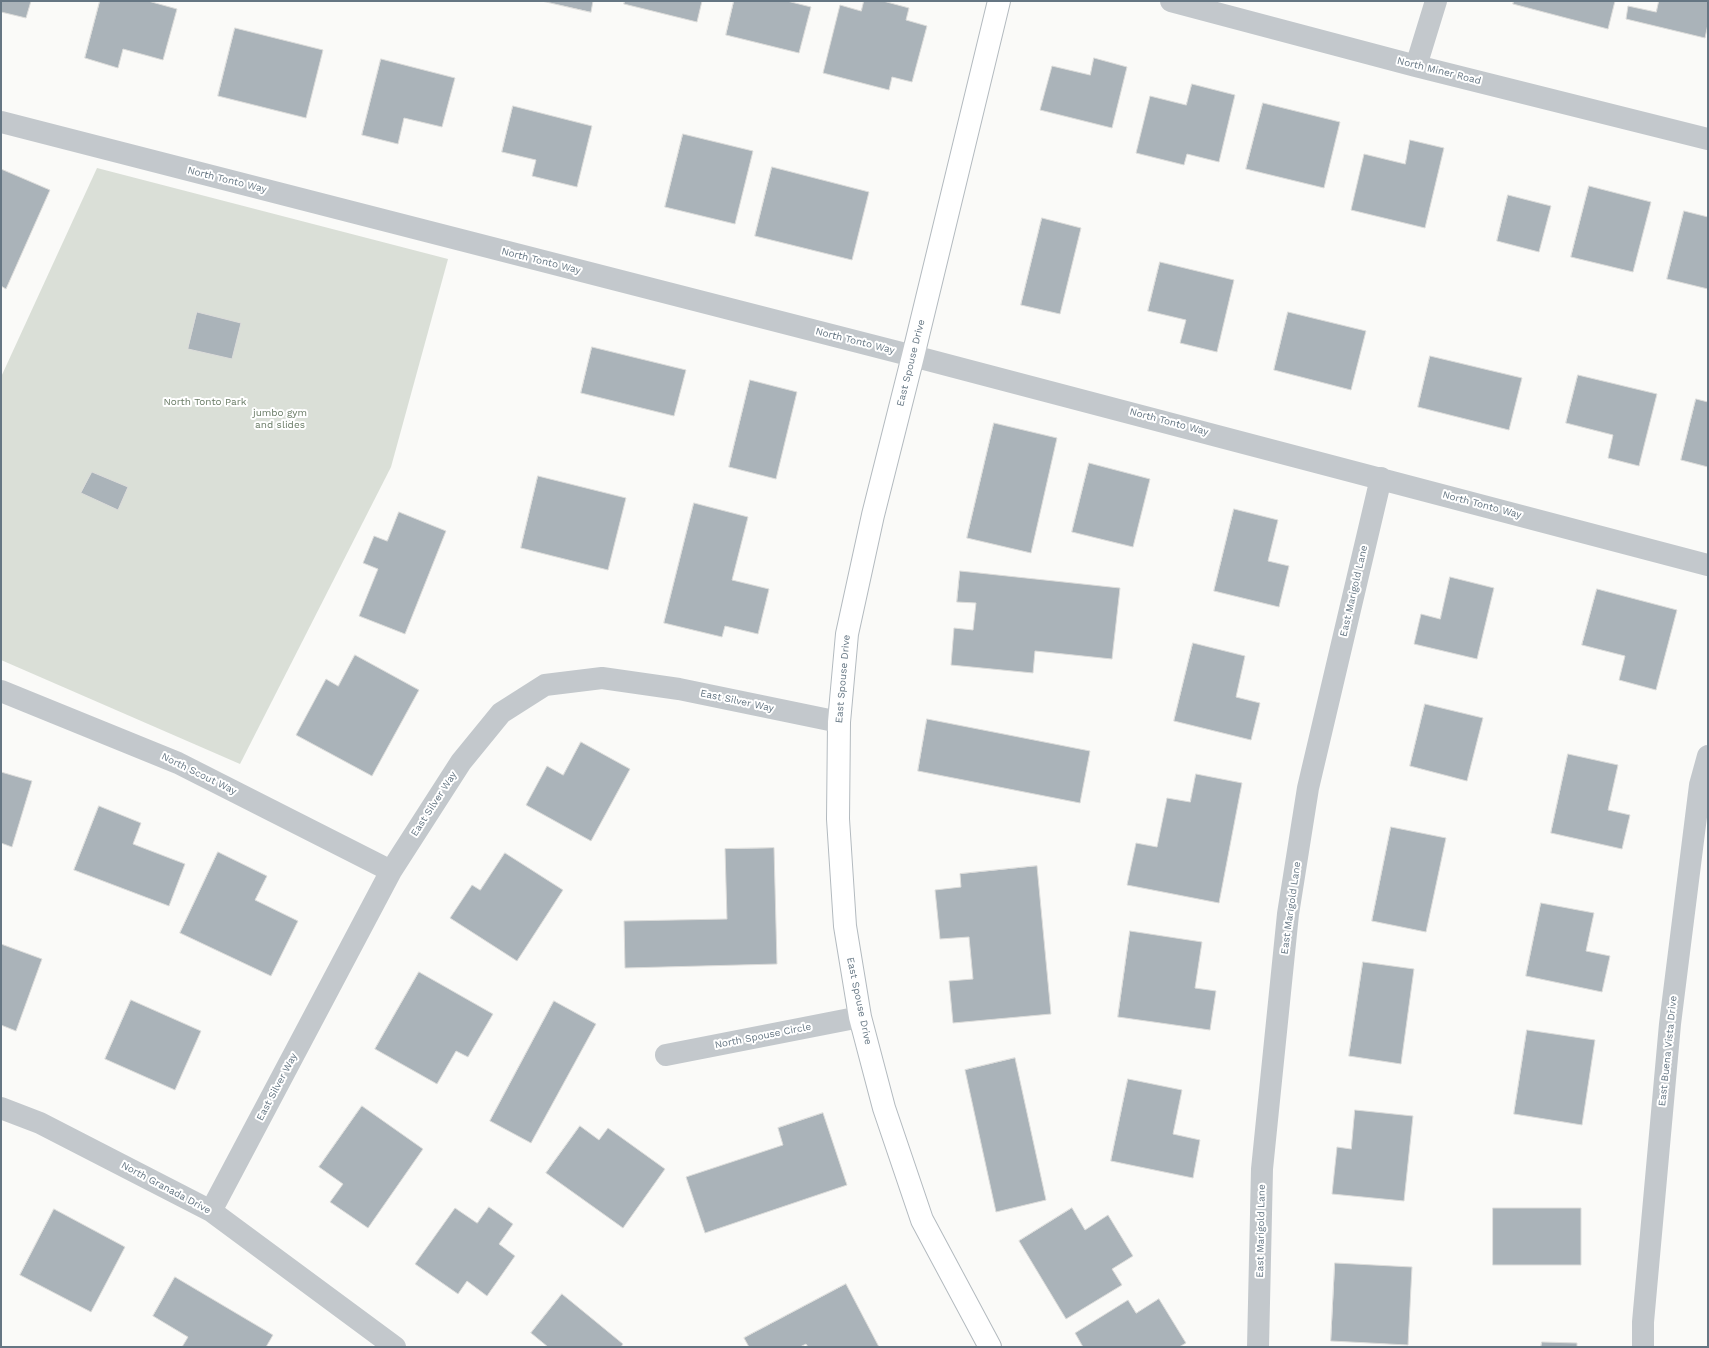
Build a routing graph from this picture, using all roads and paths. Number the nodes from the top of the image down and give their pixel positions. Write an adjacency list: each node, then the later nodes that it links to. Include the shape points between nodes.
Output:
1 (999, 1): 7 (main road, East Spouse Drive)
2 (1171, 1): 4 (street, North Miner Road)
3 (1436, 1): 4 (street)
4 (1416, 66): 6 (street, North Miner Road)
5 (1, 122): 7 (street, North Tonto Way)
6 (1708, 139)
7 (913, 356): 8 (street, North Tonto Way); 11 (main road, East Spouse Drive, via 873,515 847,634)
8 (1381, 478): 9 (street, North Tonto Way); 20 (street, East Marigold Lane, via 1308,788 1288,914 1262,1169)
9 (1708, 565)
10 (1, 691): 13 (street, North Scout Way, via 178,763)
11 (839, 722): 13 (street, East Silver Way, via 679,689 602,678 545,685 501,713 461,762); 14 (main road, East Spouse Drive, via 838,819 844,926)
12 (1708, 756): 21 (street, East Buena Vista Drive, via 1700,785 1670,1024 1643,1322)
13 (391, 871): 17 (street, East Silver Way)
14 (860, 1017): 15 (street, North Spouse Circle); 19 (main road, East Spouse Drive, via 884,1108 922,1220)
15 (666, 1055)
16 (1, 1108): 17 (street, North Granada Drive, via 40,1123)
17 (211, 1211): 18 (street, North Granada Drive)
18 (395, 1347)
19 (990, 1347)
20 (1258, 1347)
21 (1643, 1347)

